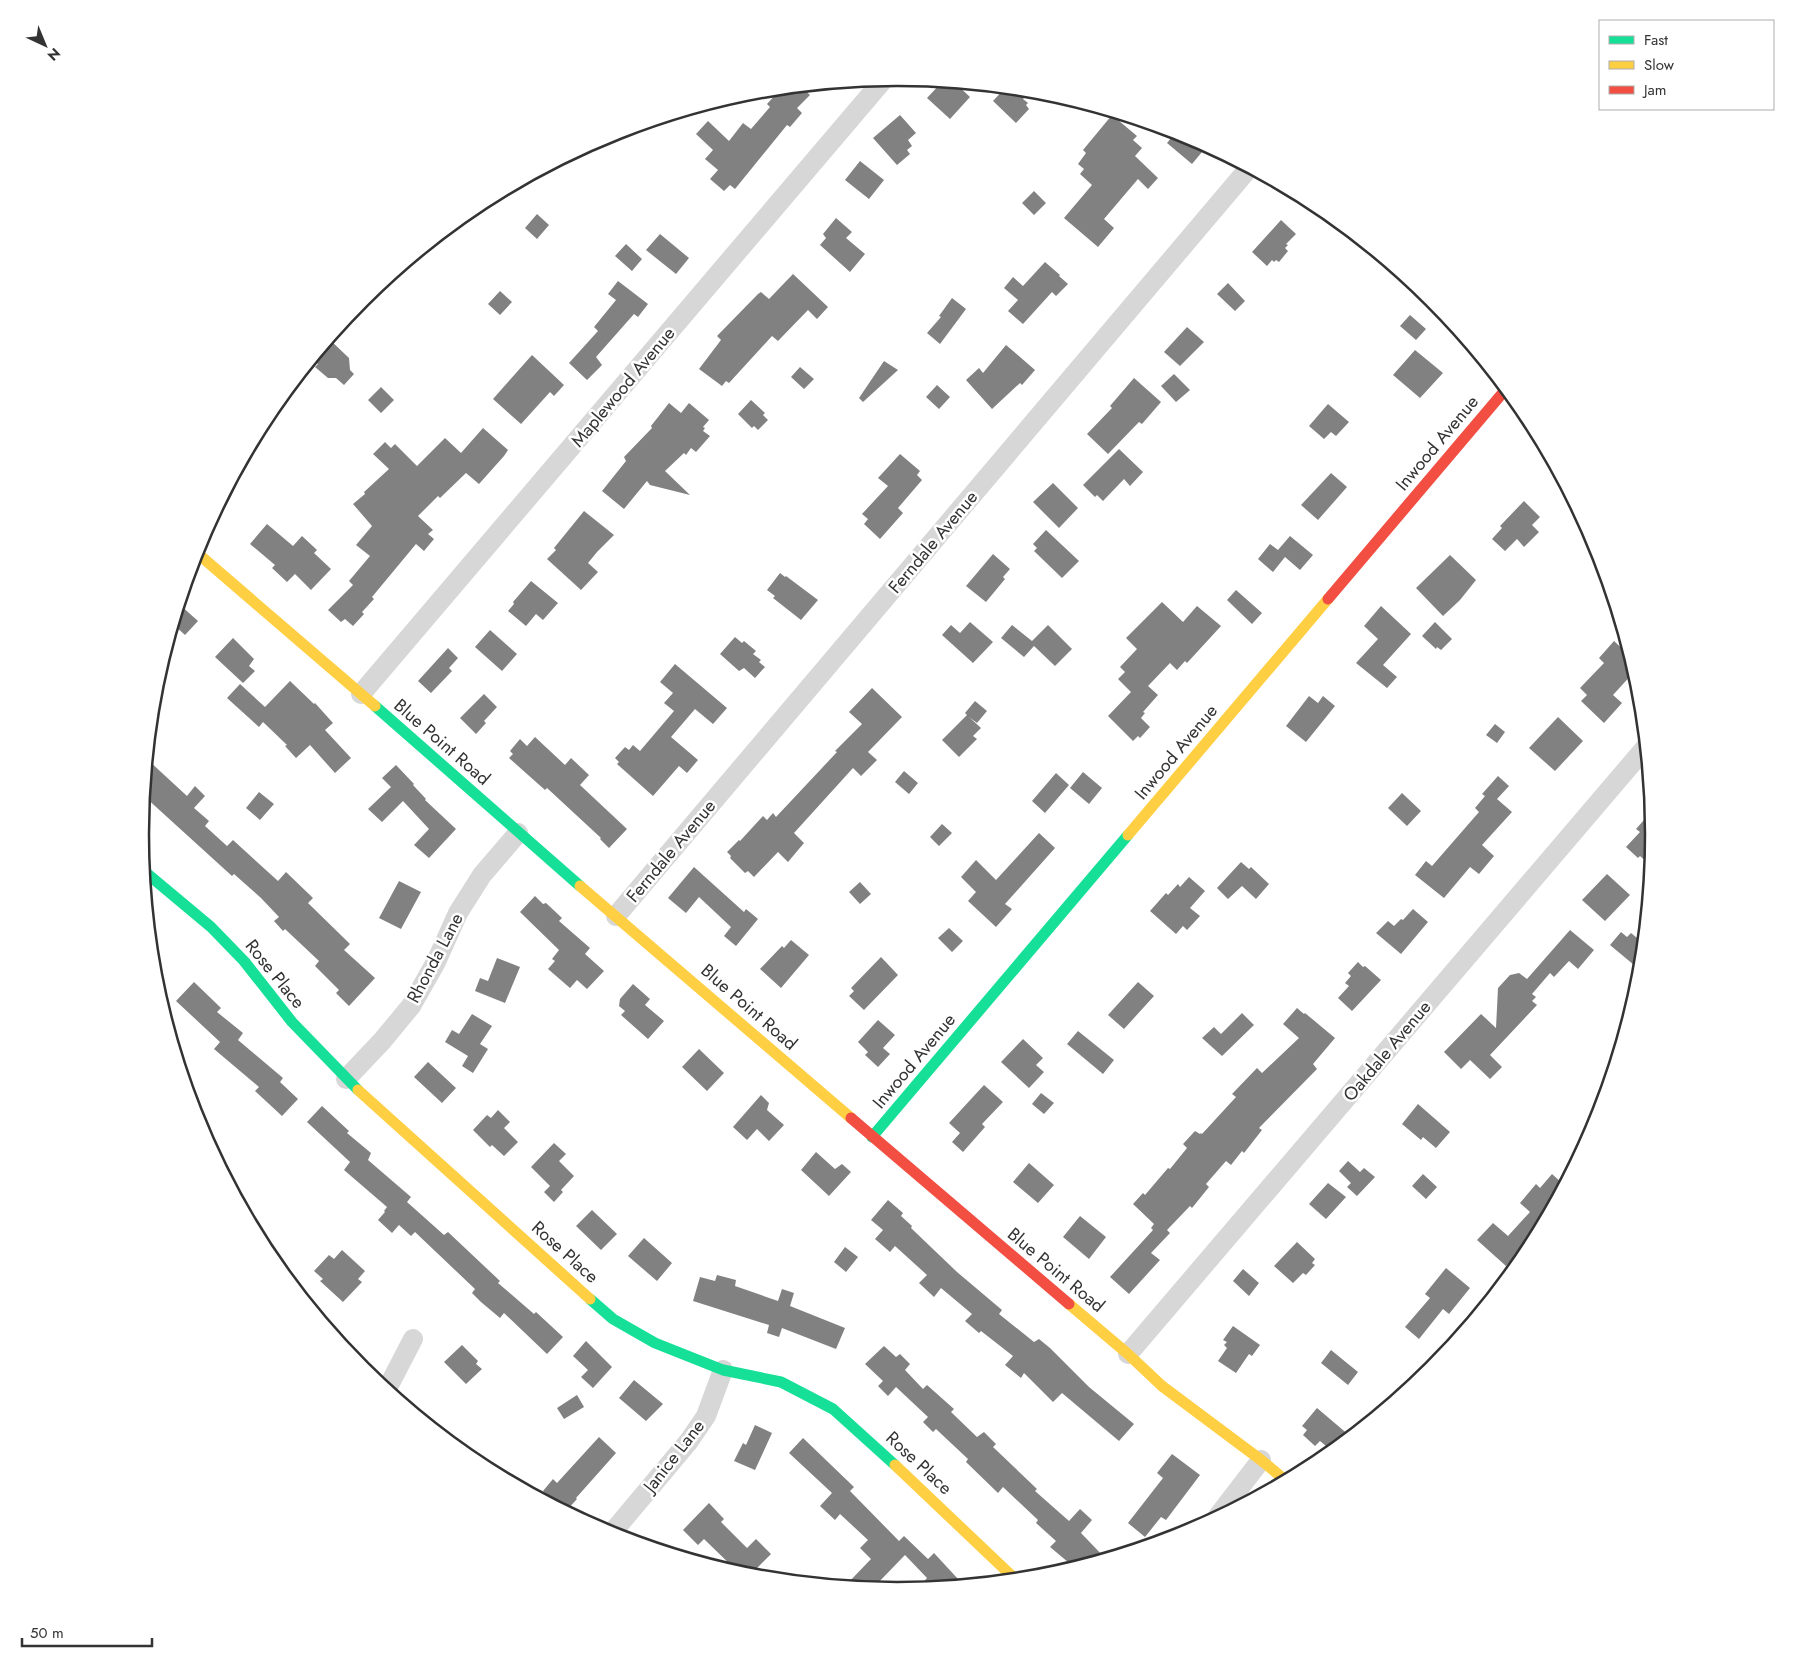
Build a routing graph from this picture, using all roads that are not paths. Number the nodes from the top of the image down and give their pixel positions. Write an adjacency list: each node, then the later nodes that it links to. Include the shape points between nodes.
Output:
1 (877, 87): 5 (street, Maplewood Avenue)
2 (1245, 172): 9 (street, Ferndale Avenue)
3 (1501, 395): 11 (street, Inwood Avenue)
4 (202, 558): 5 (street, Blue Point Road)
5 (361, 694): 7 (street, Blue Point Road)
6 (1640, 754): 13 (street, Oakdale Avenue)
7 (518, 833): 9 (street, Blue Point Road); 10 (street, Rhonda Lane, via 482,875 458,913 411,1006)
8 (151, 877): 10 (street, Rose Place, via 218,934 244,961 292,1022)
9 (616, 916): 11 (street, Blue Point Road)
10 (346, 1079): 14 (street, Rose Place, via 613,1319 655,1343)
11 (872, 1137): 13 (street, Blue Point Road)
12 (413, 1339): 15 (street)
13 (1128, 1354): 16 (street, Blue Point Road, via 1162,1386)
14 (723, 1370): 19 (street, Janice Lane, via 706,1416); 20 (street, Rose Place, via 781,1382 833,1409)
15 (390, 1383)
16 (1261, 1460): 17 (street, Blue Point Road); 18 (street)
17 (1280, 1476)
18 (1226, 1506)
19 (620, 1528)
20 (1009, 1573)

